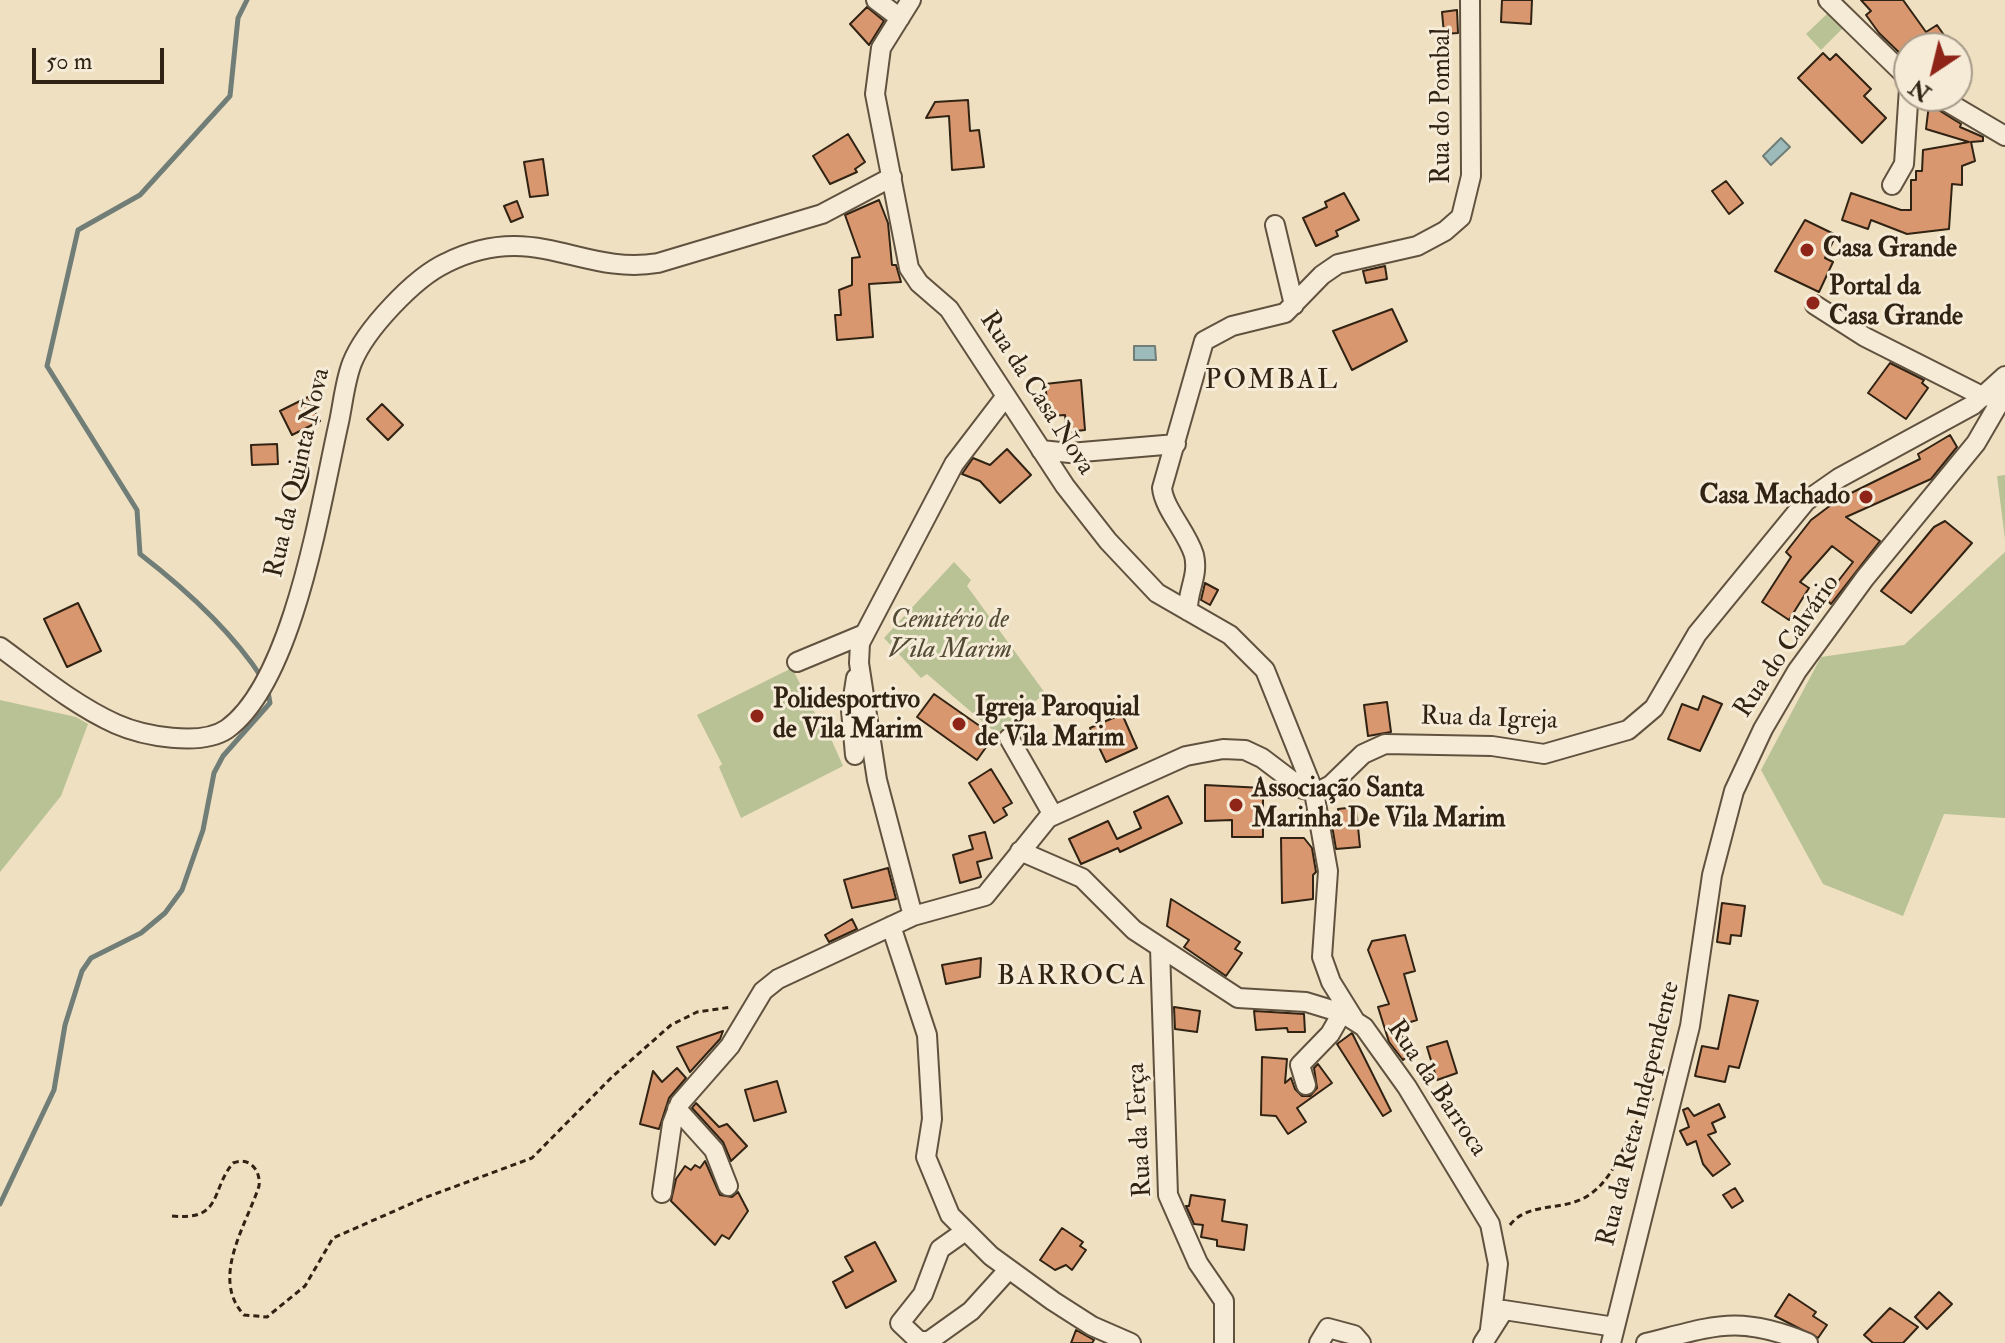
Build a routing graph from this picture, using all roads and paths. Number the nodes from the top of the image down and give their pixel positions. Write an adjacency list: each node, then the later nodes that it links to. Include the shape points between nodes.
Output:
1 (876, 0): 5 (street)
2 (911, 0): 5 (street, Rua da Casa Nova)
3 (1470, 0): 13 (street, Rua do Pombal, via 1471,176 1461,217 1417,246 1330,268)
4 (1828, 0): 6 (street)
5 (900, 18): 10 (street, Rua da Casa Nova, via 884,41 876,72 876,110)
6 (1893, 63)
7 (1908, 112): 11 (street, via 1906,158)
8 (1964, 112): 9 (street)
9 (2005, 136)
10 (892, 177): 17 (street, Rua da Casa Nova, via 909,268 949,309); 23 (street, Rua da Quinta Nova, via 822,214 658,263 638,265 513,245 443,264 410,289 352,362 312,545 274,670 228,729 209,737 179,739 117,725)
11 (1892, 185)
12 (1275, 225): 13 (street)
13 (1294, 305): 19 (street, Rua do Pombal, via 1280,315 1227,327 1204,341)
14 (1815, 305): 18 (street, via 1869,339)
15 (2005, 376): 18 (street, Rua da Igreja)
16 (2005, 393): 31 (street, Rua do Calvário, via 1984,432 1865,578 1781,698 1734,791)
17 (1006, 396): 20 (street, Rua da Casa Nova); 22 (street, via 954,464)
18 (1984, 397): 28 (street, Rua da Igreja, via 1806,501 1697,634 1654,708 1628,730 1544,754 1492,746 1385,744 1363,754 1326,788)
19 (1176, 444): 20 (street, via 1070,453); 21 (street, Rua do Pombal, via 1162,492 1194,556 1196,576)
20 (1041, 450): 21 (street, Rua da Casa Nova, via 1128,563 1157,593)
21 (1188, 611): 28 (street, via 1230,635 1261,664)
22 (862, 635): 24 (street); 25 (street)
23 (0, 647)
24 (797, 662)
25 (859, 663): 27 (street, via 851,710); 32 (street, via 882,803)
26 (1009, 738): 29 (street)
27 (855, 755)
28 (1314, 792): 29 (street, via 1251,752 1223,749 1177,759); 36 (street, Rua da Barroca, via 1328,871 1322,957)
29 (1053, 815): 30 (street)
30 (1020, 851): 32 (street, via 985,896); 34 (street, via 1082,878)
31 (1710, 895): 37 (street, Rua da Reta Independente, via 1696,997)
32 (913, 916): 33 (street)
33 (891, 926): 35 (street); 43 (street, via 929,1043 932,1119 926,1157 946,1207)
34 (1160, 948): 36 (street, via 1243,999 1298,1000); 49 (street, Rua da Terça, via 1168,1195 1198,1263 1224,1301)
35 (763, 991): 39 (street, via 735,1039); 42 (path, via 732,1007 679,1019 629,1060 532,1158 333,1238 305,1286 267,1317 244,1315 233,1299 229,1278 259,1186 251,1164 233,1163 208,1210)
36 (1348, 1016): 38 (street, via 1300,1065); 44 (street, Rua da Barroca, via 1372,1037 1407,1087 1478,1199)
37 (1678, 1073): 44 (path, via 1639,1114 1599,1186 1577,1201 1515,1217); 46 (street, Rua da Reta Independente)
38 (1306, 1085)
39 (677, 1109): 40 (street, via 714,1150); 41 (street)
40 (728, 1186)
41 (662, 1193)
42 (172, 1216)
43 (964, 1232): 45 (street); 45 (street, via 940,1249 923,1294 900,1323 916,1339 929,1341 963,1318)
44 (1496, 1248): 47 (street, Rua da Barroca, via 1498,1275)
45 (1009, 1269): 48 (street, via 1084,1321)
46 (1613, 1335): 47 (street, via 1508,1309 1500,1312)
47 (1486, 1336)
48 (1131, 1343)
49 (1224, 1343)
50 (1319, 1343): 51 (street, via 1328,1328 1354,1335)
51 (1361, 1343)
52 (1646, 1343): 53 (street, via 1723,1324 1769,1329)
53 (1808, 1343)

